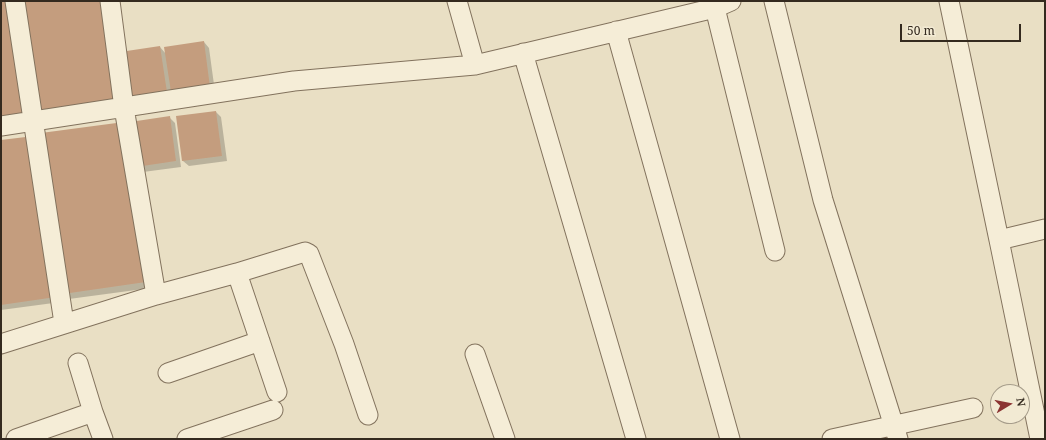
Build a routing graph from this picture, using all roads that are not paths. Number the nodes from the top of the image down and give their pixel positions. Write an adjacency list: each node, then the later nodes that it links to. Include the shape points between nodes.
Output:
1 (15, 1): 11 (street)
2 (110, 1): 10 (street)
3 (457, 1): 9 (street)
4 (774, 1): 29 (street, via 823,200)
5 (949, 1): 14 (street)
6 (723, 4): 7 (street); 15 (street)
7 (616, 31): 8 (street); 35 (street)
8 (523, 53): 9 (street); 34 (street)
9 (475, 65): 10 (street, via 294,80)
10 (124, 108): 11 (street); 17 (street)
11 (33, 122): 12 (street); 18 (street)
12 (1, 126)
13 (1045, 230): 14 (street)
14 (999, 240): 37 (street)
15 (775, 251)
16 (237, 273): 17 (street); 19 (street); 28 (street, via 305,252 310,254)
17 (156, 295): 18 (street)
18 (66, 323): 20 (street)
19 (260, 341): 23 (street); 24 (street)
20 (1, 344)
21 (475, 354): 33 (street)
22 (78, 363): 27 (street)
23 (168, 373)
24 (277, 392)
25 (973, 408): 29 (street)
26 (273, 410): 32 (street)
27 (92, 412): 30 (street); 31 (street)
28 (368, 415)
29 (896, 432): 36 (street)
30 (16, 439)
31 (103, 439)
32 (186, 439)
33 (505, 439)
34 (636, 439)
35 (730, 439)
36 (832, 439)
37 (1040, 439)

